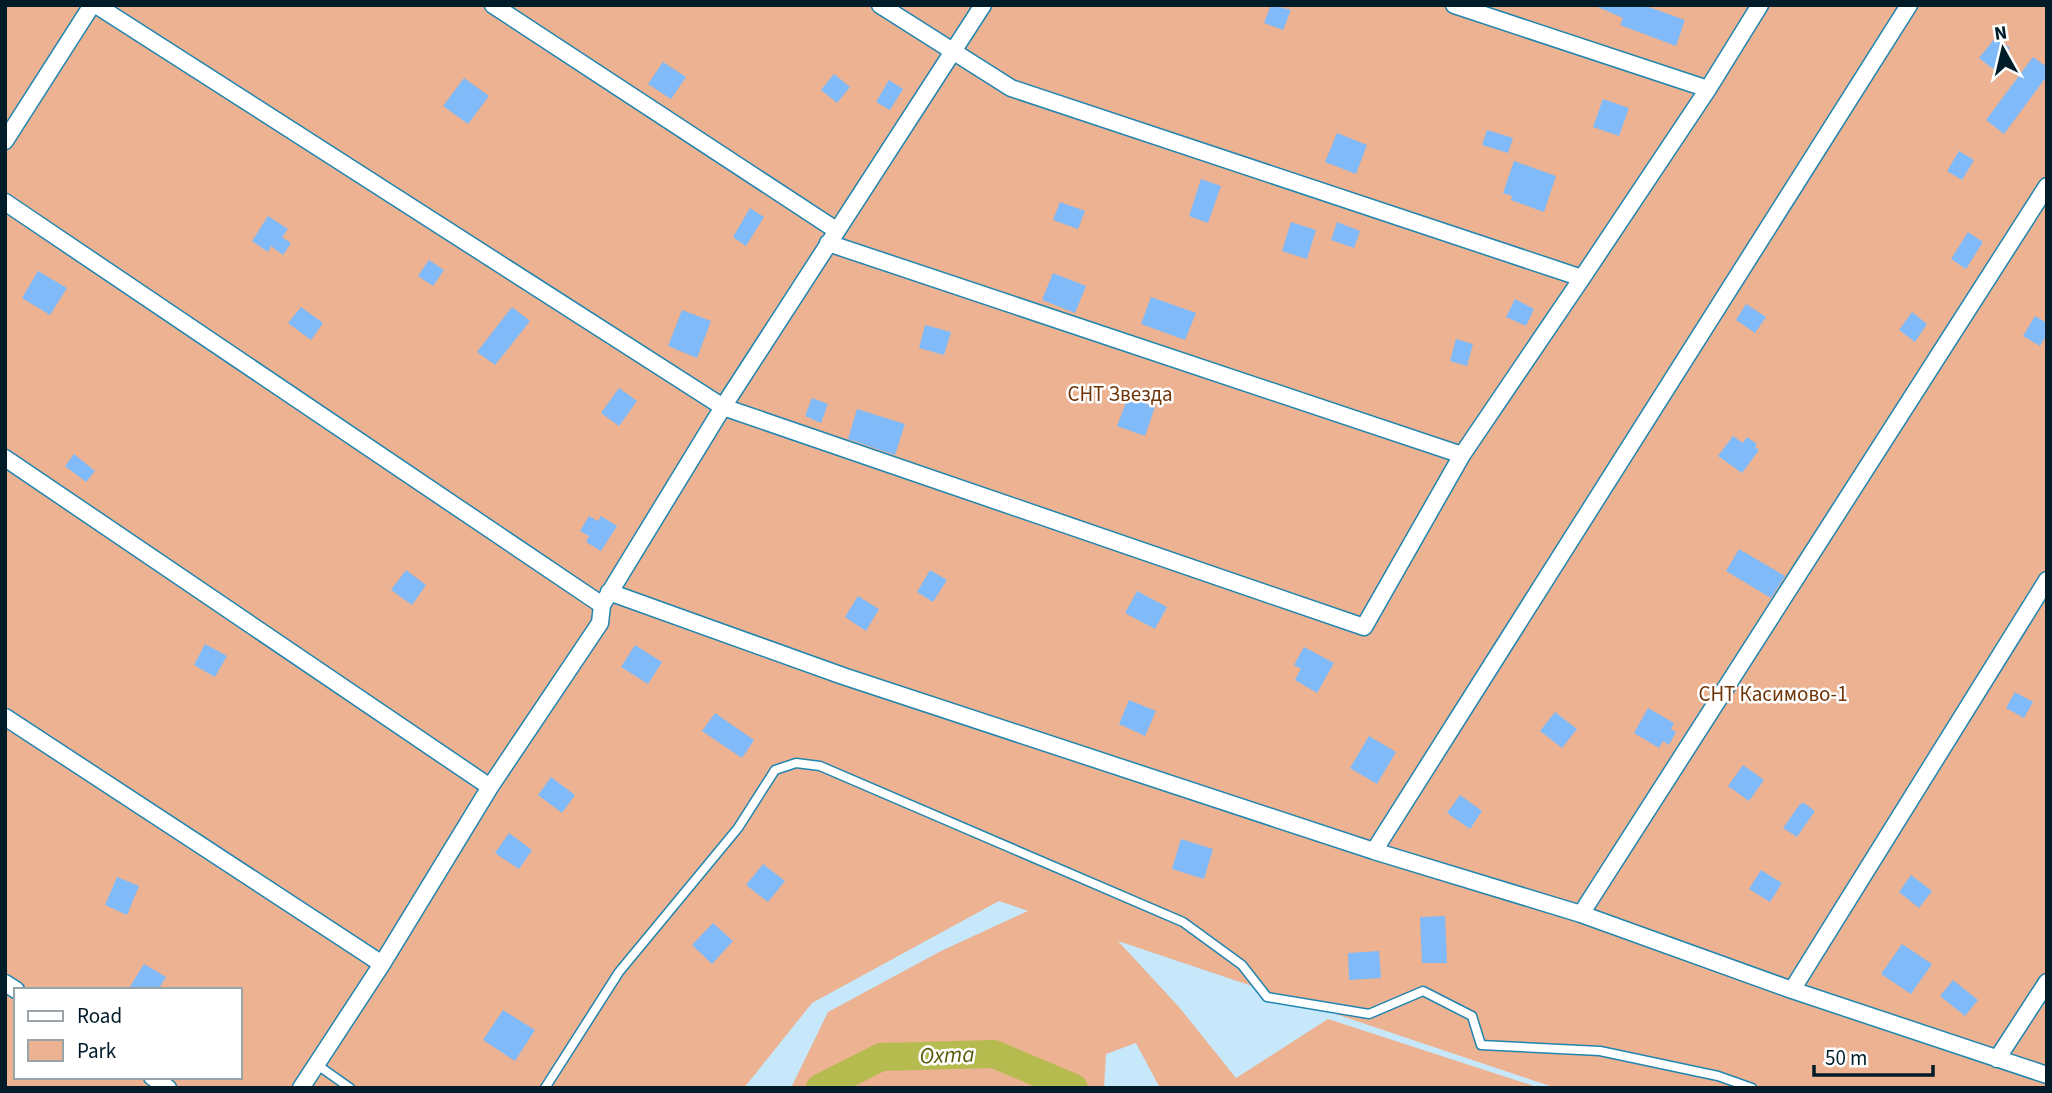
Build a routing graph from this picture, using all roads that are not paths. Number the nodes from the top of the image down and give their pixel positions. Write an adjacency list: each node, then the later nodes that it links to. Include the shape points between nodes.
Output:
1 (94, 5): 10 (street); 15 (street)
2 (493, 5): 13 (street)
3 (880, 5): 8 (street)
4 (983, 5): 8 (street)
5 (1454, 5): 9 (street)
6 (1759, 5): 9 (street)
7 (1909, 5): 22 (street)
8 (951, 53): 13 (street); 14 (street, via 1011,88)
9 (1708, 89): 14 (street)
10 (5, 141)
11 (2047, 186): 23 (street)
12 (5, 202): 19 (street)
13 (832, 236): 15 (street); 16 (street)
14 (1582, 278): 16 (street)
15 (723, 407): 16 (street, via 1364,627); 19 (street)
16 (1462, 455)
17 (5, 458): 21 (street)
18 (2047, 580): 26 (street)
19 (606, 598): 21 (street, via 600,623); 22 (street)
20 (5, 718): 24 (street)
21 (490, 787): 24 (street)
22 (1374, 851): 23 (street)
23 (1581, 914): 26 (street)
24 (382, 964): 28 (street)
25 (2047, 982): 27 (street)
26 (1792, 990): 27 (street)
27 (1997, 1059): 29 (street)
28 (316, 1064): 30 (street); 31 (lane)
29 (2047, 1075)
30 (300, 1088)
31 (350, 1088)
32 (545, 1088): 33 (lane, via 619,972 738,828 775,770 796,763 820,766 1183,922 1242,965 1267,997 1369,1014 1423,991 1472,1016 1481,1045 1600,1051 1718,1076)
33 (1752, 1088)

